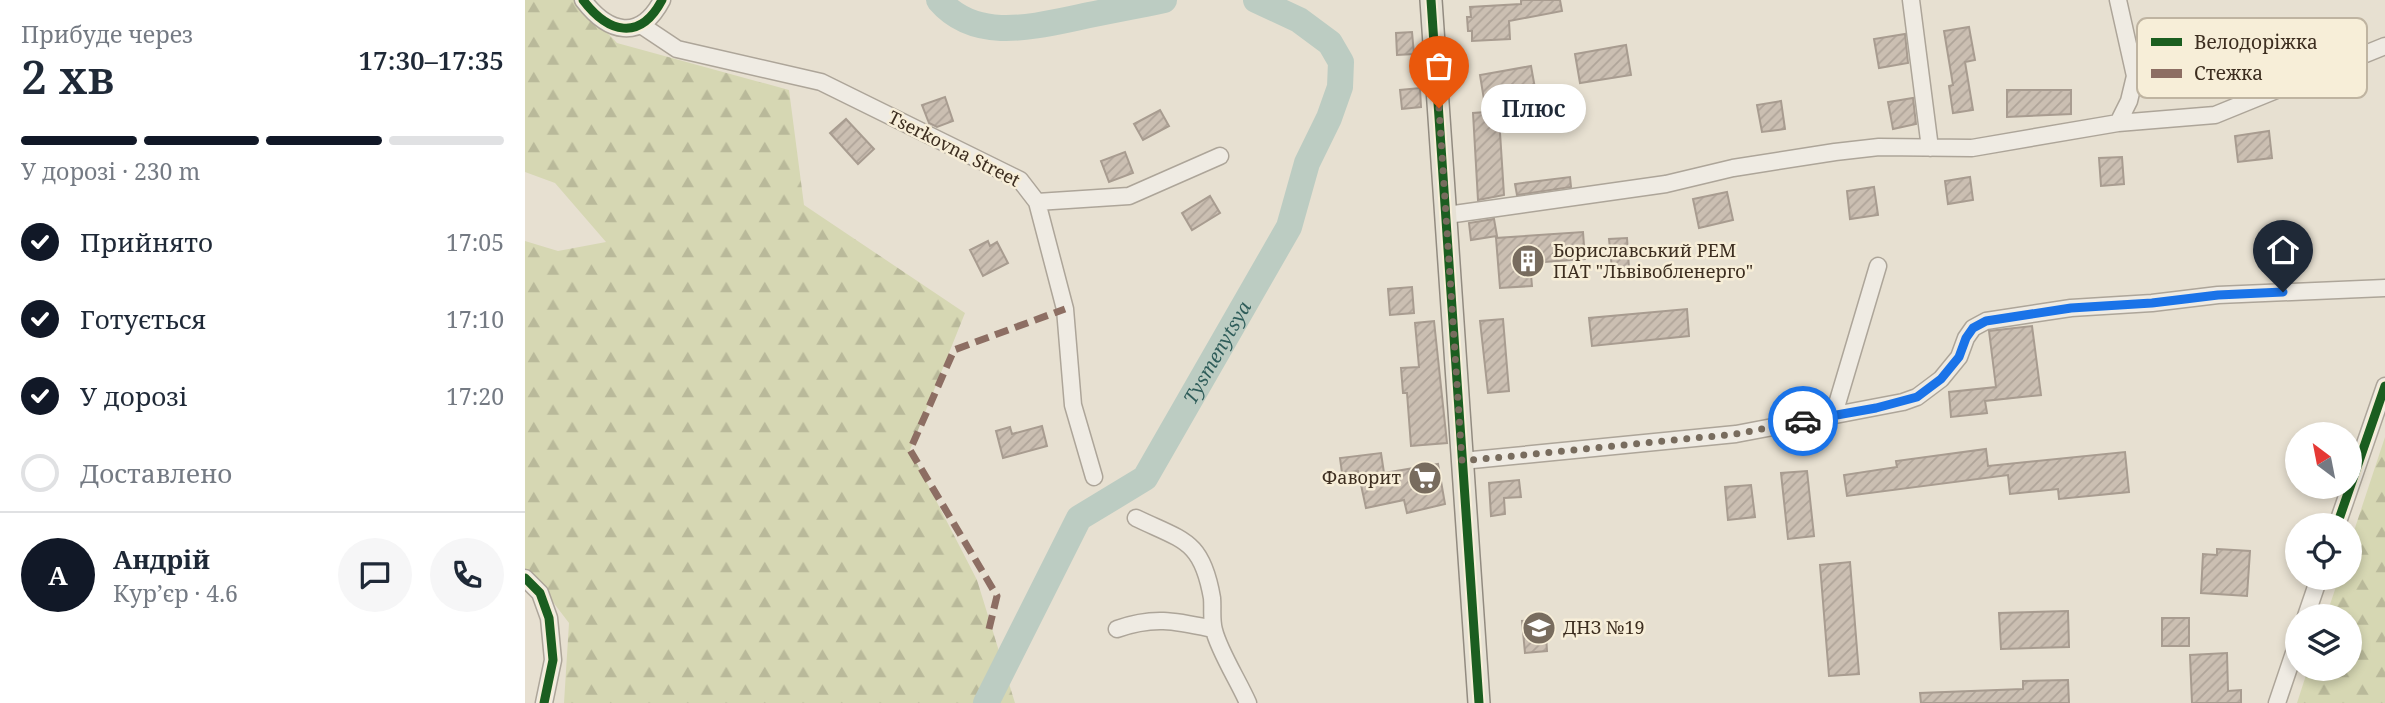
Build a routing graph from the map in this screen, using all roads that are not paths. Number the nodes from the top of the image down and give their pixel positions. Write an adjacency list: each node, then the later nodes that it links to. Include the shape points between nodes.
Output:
1 (583, 0): 6 (street, Tserkovna Street, via 596,17 614,26 629,29)
2 (662, 0): 6 (street)
3 (1431, 0): 14 (main road)
4 (1911, 0): 11 (street)
5 (2119, 0): 10 (street, via 2135,76)
6 (641, 25): 13 (street, Tserkovna Street, via 677,49 821,82 1020,180)
7 (2385, 46): 8 (street)
8 (2367, 53)
9 (2257, 98): 10 (street, via 2215,115)
10 (2117, 123): 11 (street, via 1972,148)
11 (1930, 148): 14 (street, via 1879,147 1803,157 1666,184)
12 (1220, 156): 13 (street, via 1129,196)
13 (1037, 202): 20 (street, Tserkovna Street, via 1065,310 1073,405)
14 (1447, 215): 19 (main road)
15 (1878, 266): 18 (street)
16 (2385, 289): 18 (street, via 2218,295 1986,321 1973,328 1959,357 1941,379 1917,397)
17 (2385, 386): 21 (street)
18 (1835, 414): 19 (street, via 1736,434)
19 (1462, 461): 29 (main road)
20 (1094, 477)
21 (2341, 513)
22 (1136, 518): 25 (street, via 1187,543 1199,554 1212,600)
23 (525, 578): 27 (street, via 540,593 549,618 554,660)
24 (1117, 629): 25 (street, via 1152,621)
25 (1213, 629): 28 (street)
26 (2285, 679): 30 (street)
27 (544, 703)
28 (1248, 703)
29 (1479, 703)
30 (2277, 703)

